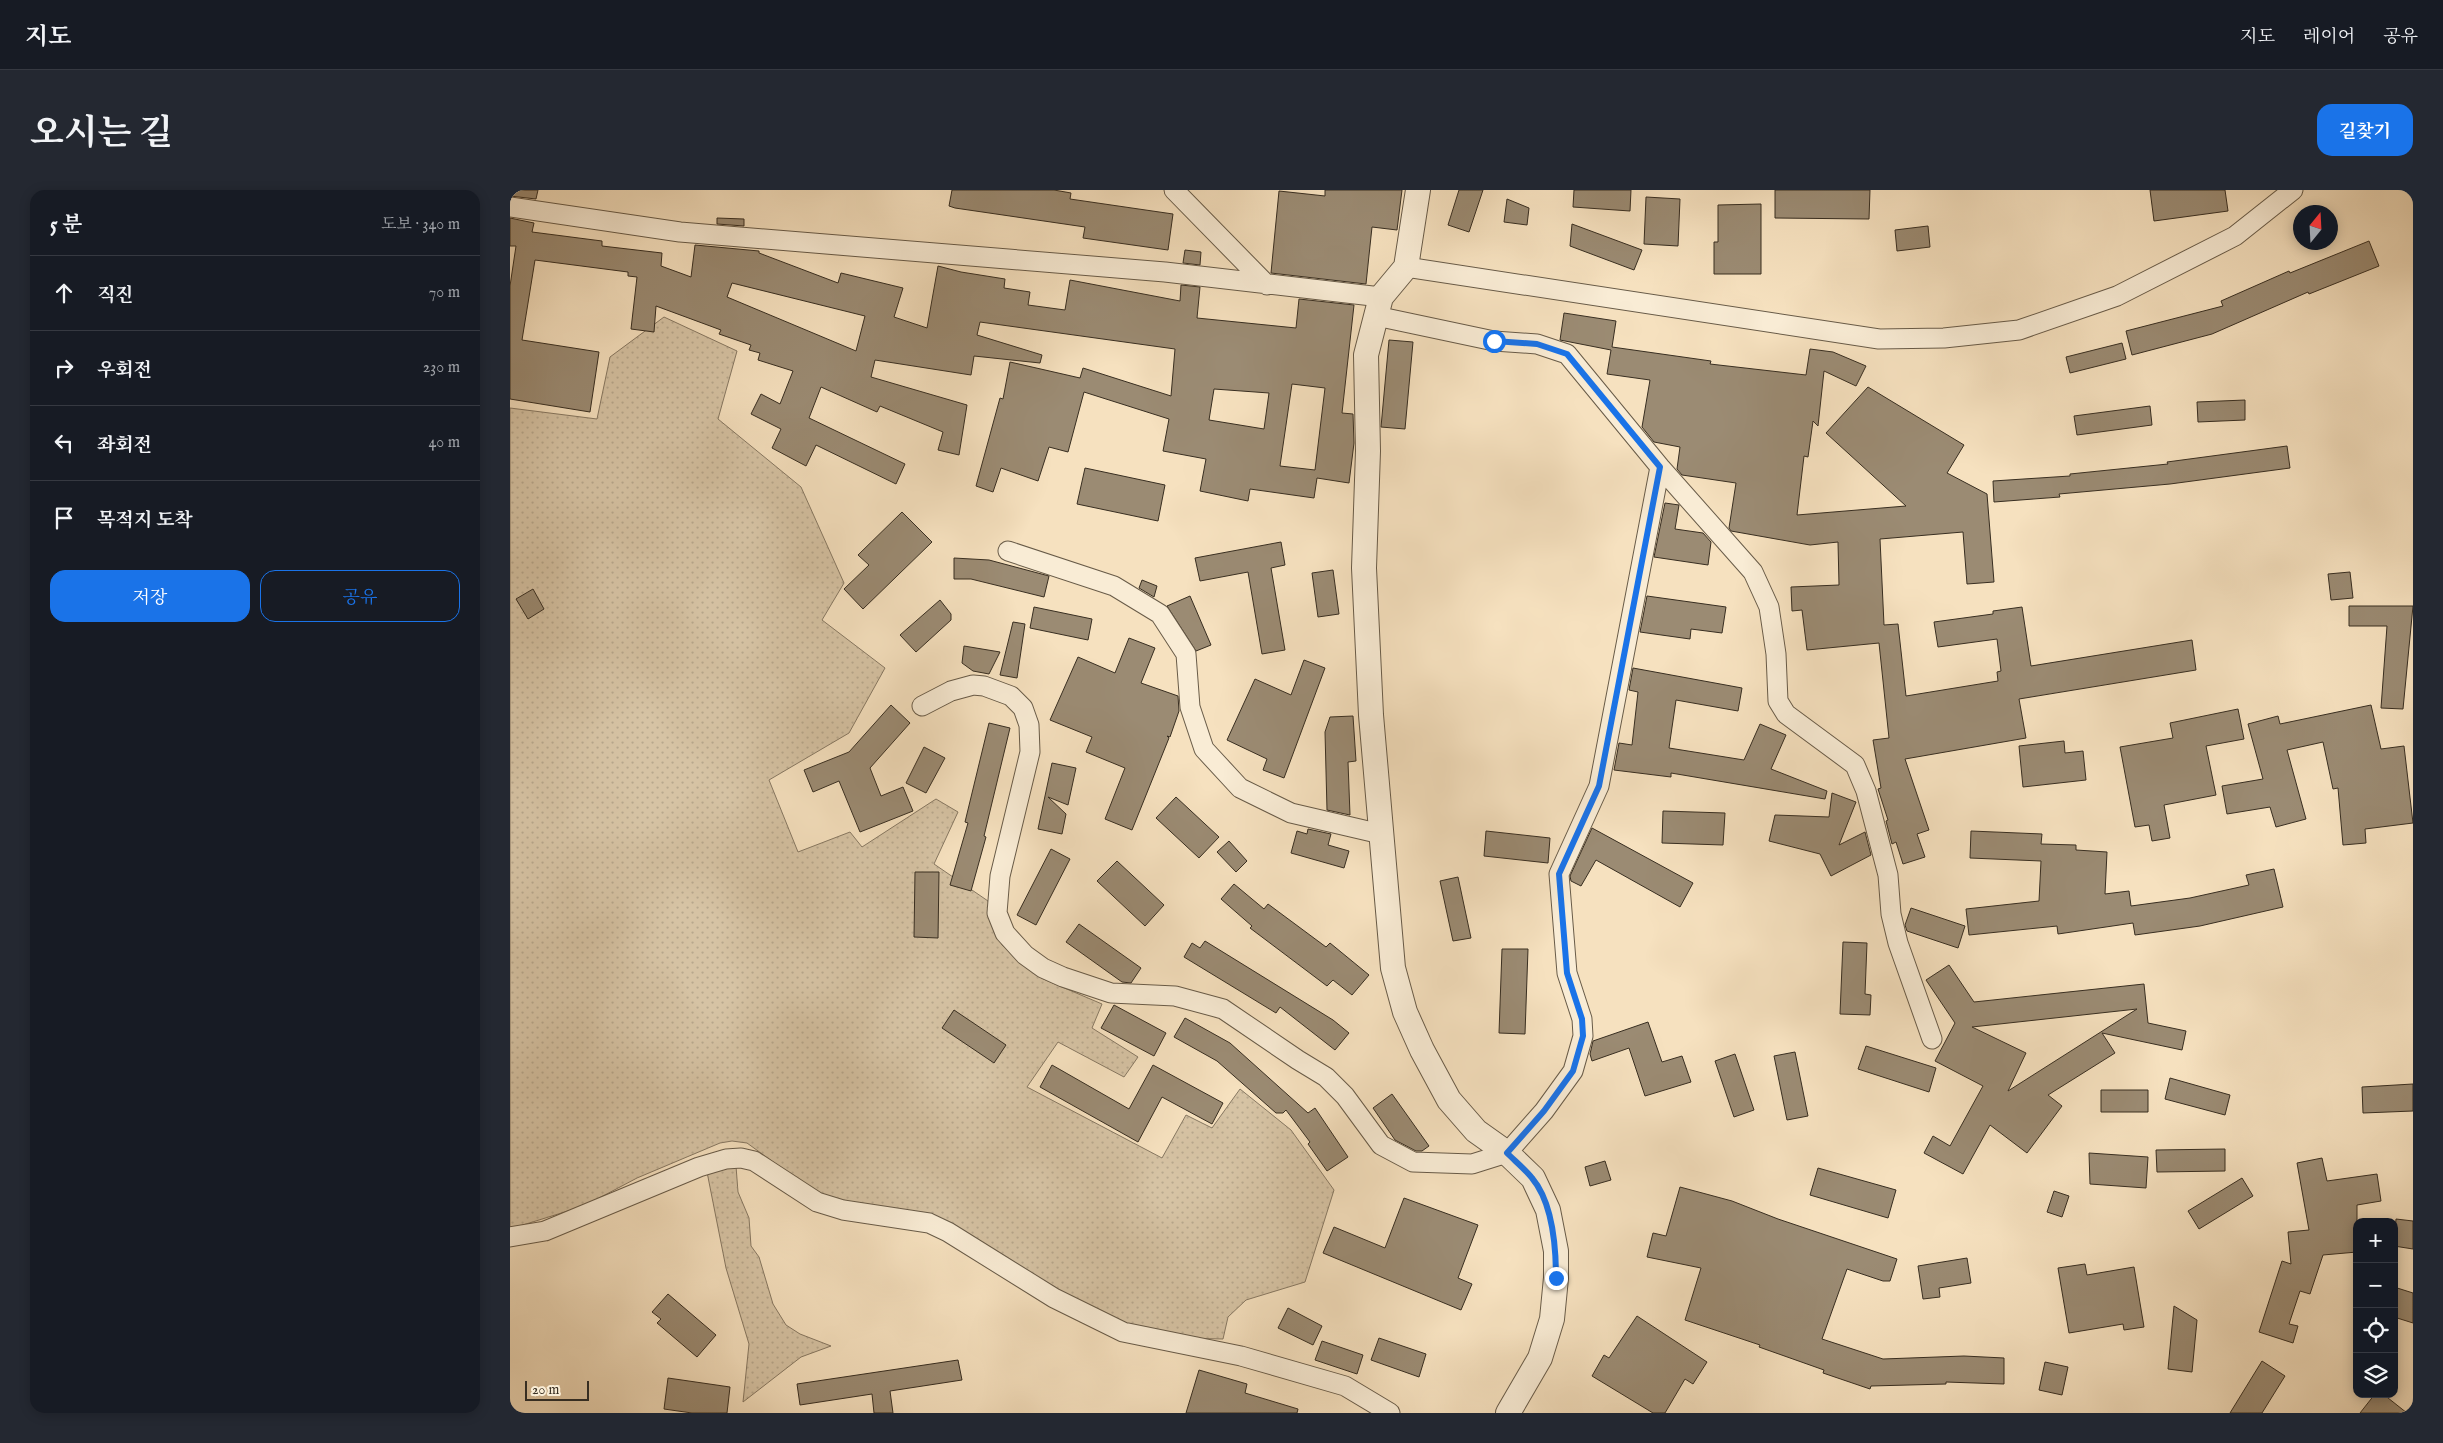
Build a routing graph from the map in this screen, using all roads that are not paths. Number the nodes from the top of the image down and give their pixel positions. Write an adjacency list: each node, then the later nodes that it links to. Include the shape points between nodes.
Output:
1 (1174, 190): 6 (street)
2 (1418, 190): 5 (street)
3 (2293, 190): 5 (street, via 2235,236 2117,296 2019,330 1944,338 1879,339)
4 (510, 207): 6 (street, via 680,232 1165,272)
5 (1406, 267): 7 (street)
6 (1267, 285): 7 (street)
7 (1378, 306): 8 (street, via 1494,341 1537,344 1567,354); 11 (street, via 1366,355 1368,451 1364,568)
8 (1660, 467): 12 (street, via 1753,572 1769,608 1776,654 1778,701 1786,714 1855,765 1866,792 1888,875 1891,914 1898,943); 13 (street, via 1599,786 1559,874 1567,973 1582,1019 1583,1036 1573,1071)
9 (1008, 551): 11 (street, via 1114,586 1160,614 1186,654 1190,707 1204,749 1240,788 1291,814)
10 (922, 706): 13 (street, via 951,691 973,685 1011,696 1023,708 1030,752 997,893 997,913 1005,933 1025,955 1063,977 1111,993 1175,996 1223,1009 1326,1077 1345,1096 1381,1145 1413,1162 1472,1164)
11 (1381, 834): 13 (street, via 1393,968 1405,1012 1449,1100 1476,1130)
12 (1932, 1039)
13 (1507, 1153): 16 (street, via 1533,1178 1548,1210 1556,1251 1552,1320 1540,1358)
14 (510, 1237): 15 (street, via 545,1231 699,1167 741,1158 754,1161 817,1202 843,1210 929,1223 1054,1298 1122,1332 1241,1356 1345,1386)
15 (1390, 1413)
16 (1508, 1413)

